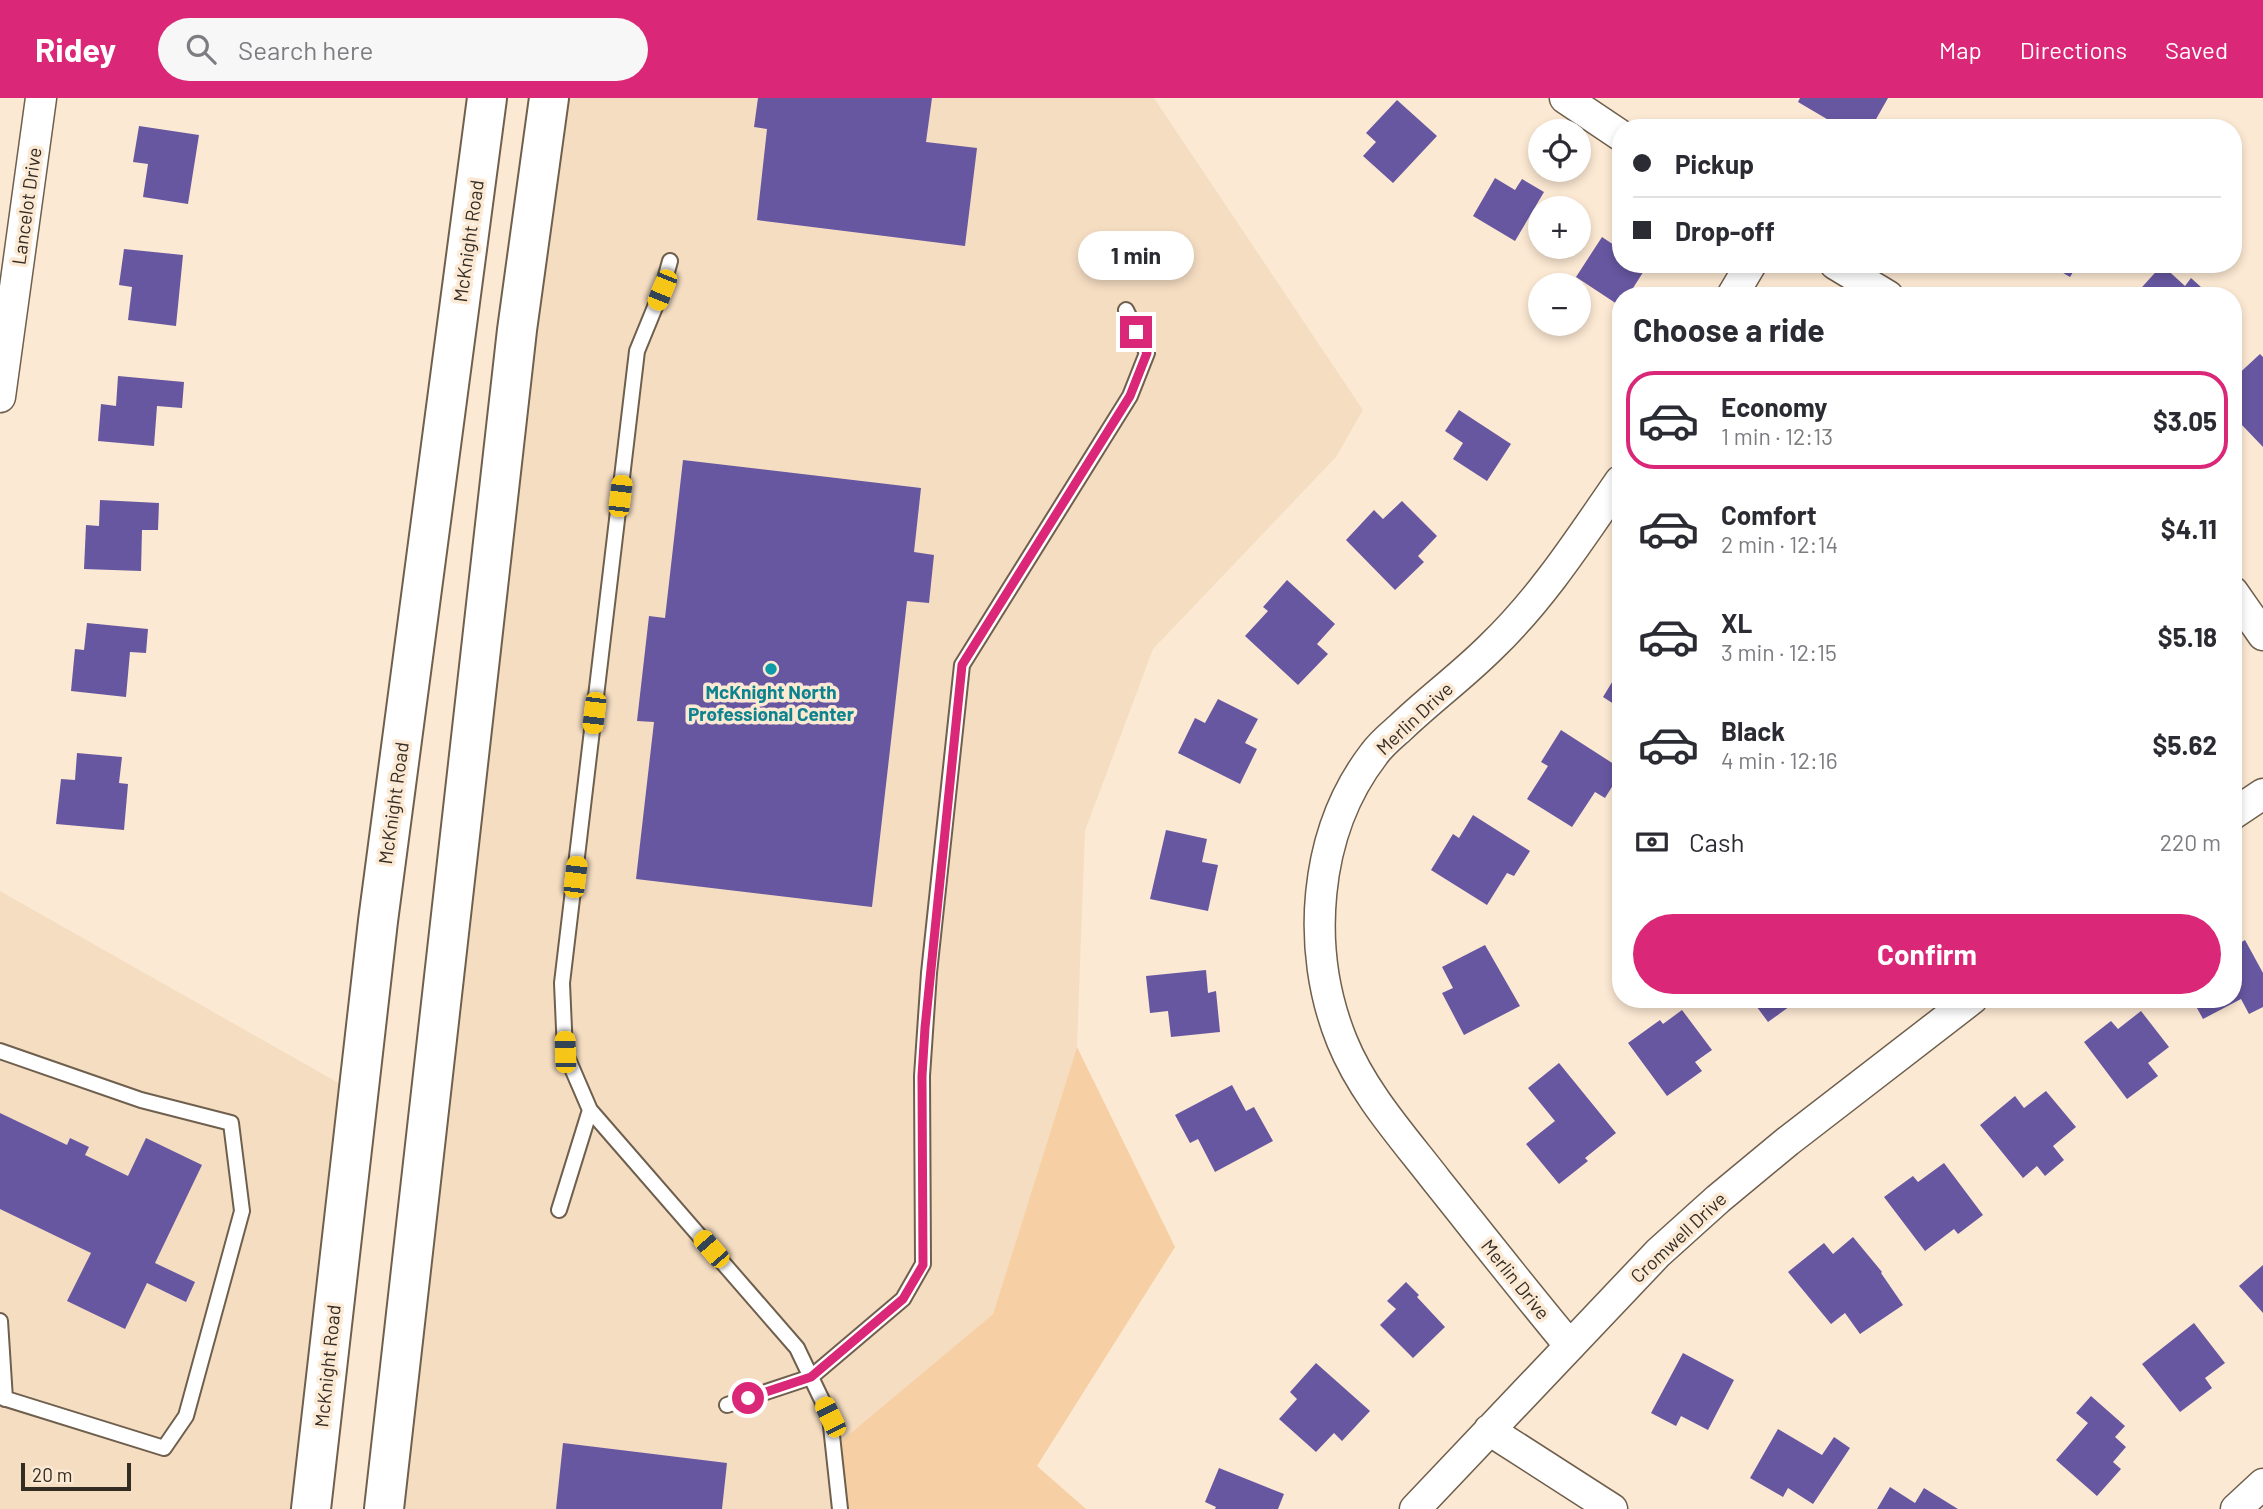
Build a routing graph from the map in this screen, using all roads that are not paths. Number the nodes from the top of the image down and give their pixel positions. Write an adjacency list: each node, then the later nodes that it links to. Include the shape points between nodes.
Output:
1 (41, 98): 10 (street, Lancelot Drive)
2 (488, 98): 27 (highway, McKnight Road, via 378,920)
3 (550, 98): 28 (highway, via 517,330)
4 (1565, 98): 5 (street)
5 (1612, 130)
6 (670, 261): 18 (lane, via 637,351 562,983 565,1052)
7 (1850, 273): 8 (street)
8 (1873, 287)
9 (1126, 310): 22 (lane, via 1147,353 1130,396 962,665 925,1028 923,1265 903,1299)
10 (0, 397)
11 (1612, 492): 21 (street, Merlin Drive, via 1528,610 1375,752 1350,791 1332,837 1320,920 1329,1001 1342,1042 1368,1090)
12 (2242, 605): 13 (street)
13 (2263, 635)
14 (2263, 794): 15 (street)
15 (2242, 808)
16 (1961, 1008): 21 (street, Cromwell Drive, via 1718,1199 1658,1253)
17 (0, 1051): 23 (lane, via 141,1100 230,1123 242,1212 186,1416 164,1448)
18 (590, 1110): 19 (lane); 22 (lane, via 797,1348)
19 (559, 1210)
20 (0, 1321): 23 (lane)
21 (1570, 1346): 25 (street, Cromwell Drive)
22 (811, 1377): 24 (lane); 29 (lane, via 830,1417)
23 (2, 1398)
24 (727, 1405)
25 (1489, 1430): 30 (street, Cromwell Drive); 31 (street)
26 (2263, 1484): 32 (street)
27 (311, 1509)
28 (384, 1509)
29 (841, 1509)
30 (1415, 1509)
31 (1612, 1509)
32 (2236, 1509)

